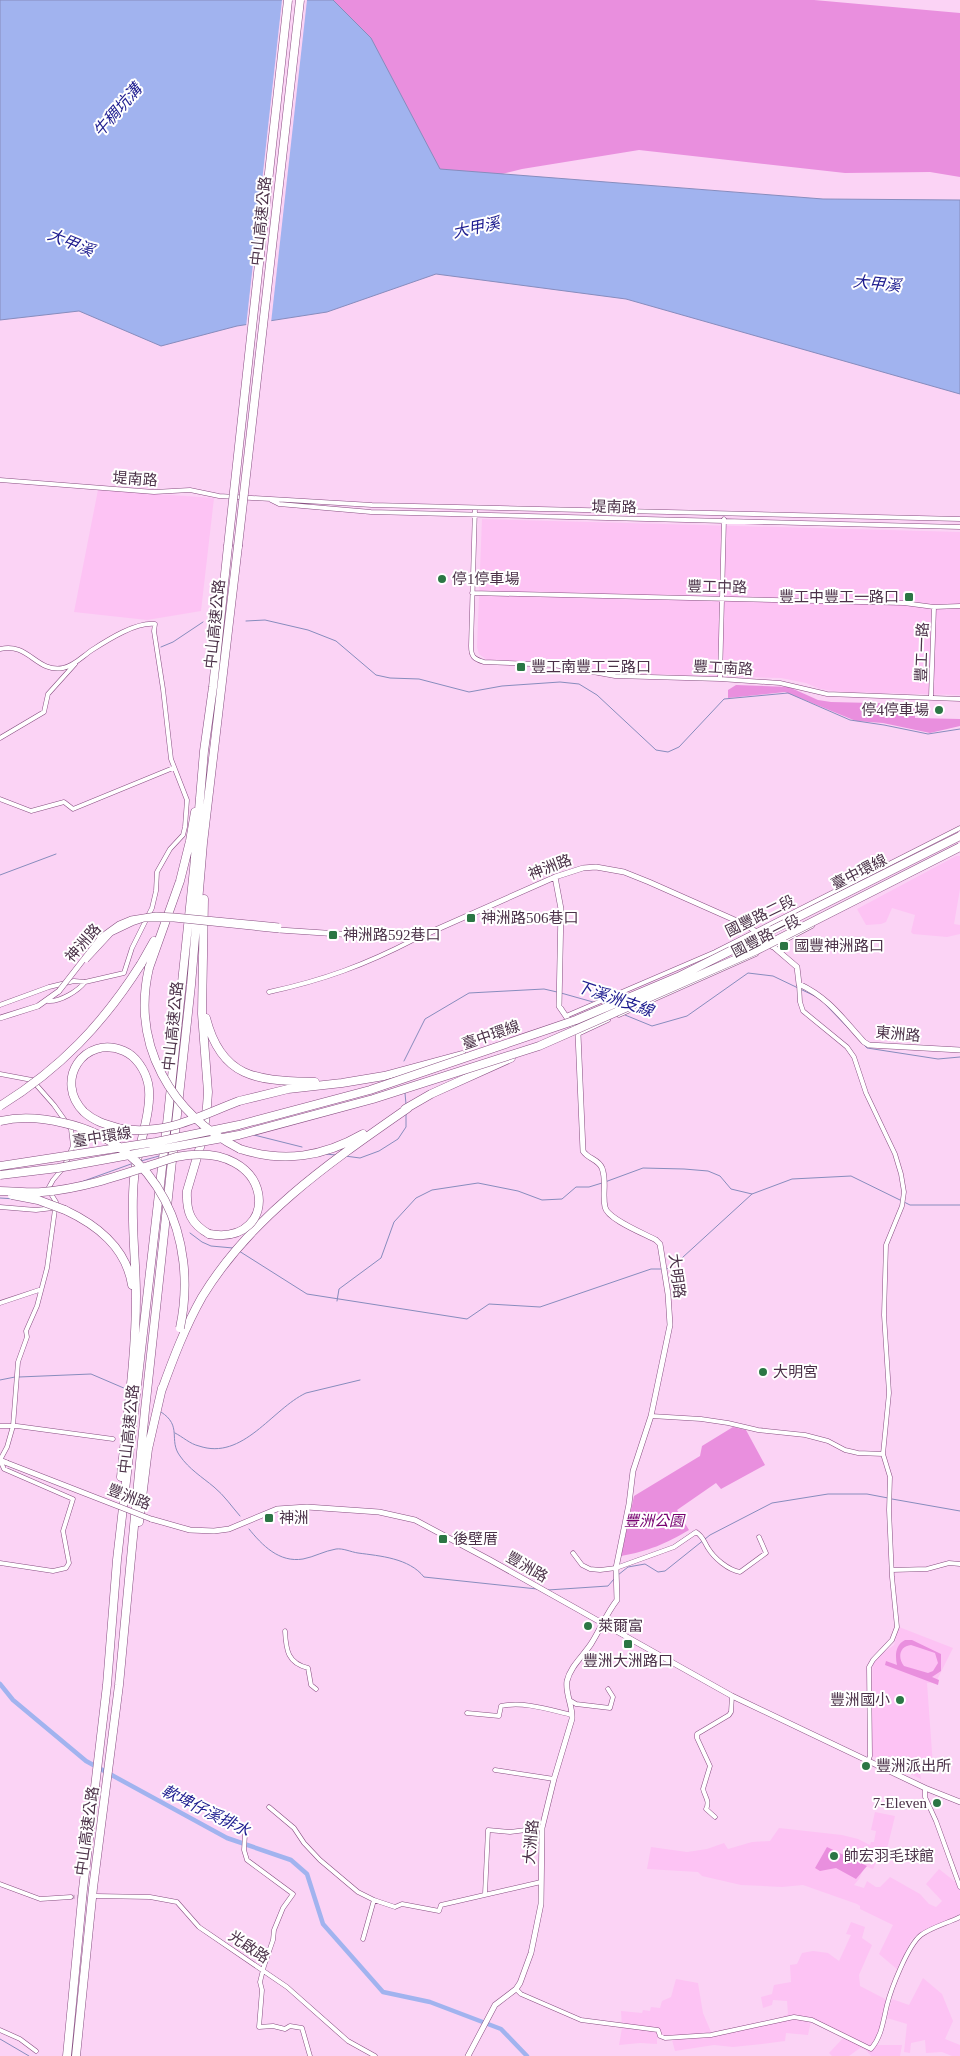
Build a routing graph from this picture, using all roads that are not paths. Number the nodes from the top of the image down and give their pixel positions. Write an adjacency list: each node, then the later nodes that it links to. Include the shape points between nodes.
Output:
1 (288, 0): 21 (highway, 中山高速公路, bridge, via 214,688)
2 (300, 0): 26 (highway, 中山高速公路, bridge)
3 (0, 480): 4 (street, 堤南路, via 154,492 190,490 219,496)
4 (269, 499): 5 (street, 堤南路); 7 (street, 堤南路, via 279,504 341,510)
5 (475, 508): 6 (street, 堤南路); 7 (street)
6 (724, 514): 8 (street, 堤南路); 9 (street)
7 (475, 515): 9 (street, 堤南路); 11 (street)
8 (960, 519)
9 (724, 521): 10 (street, 堤南路); 12 (street)
10 (960, 527)
11 (472, 593): 12 (street, 豐工中路); 17 (street, 豐工南路, via 471,654 475,660 554,665 615,676)
12 (721, 599): 13 (street, 豐工中路); 17 (street)
13 (934, 606): 14 (street, 豐工中路); 18 (street, 豐工一路)
14 (960, 606)
15 (0, 649): 16 (street, via 15,647 47,667 65,668)
16 (78, 661): 20 (street, via 48,694 44,712); 22 (street, via 93,649 140,624 155,624)
17 (720, 679): 18 (street, 豐工南路, via 793,684 828,694)
18 (931, 697): 19 (street, 豐工南路)
19 (960, 699)
20 (0, 738)
21 (204, 751): 29 (highway, via 190,841); 59 (highway, 中山高速公路, via 182,989)
22 (174, 768): 23 (street, via 73,809 64,802 31,811); 33 (street, via 187,800 183,835 170,849 157,872 152,908 124,972)
23 (0, 799)
24 (960, 828): 30 (street, 國豐路二段)
25 (960, 836): 42 (highway, 臺中環線, bridge, via 678,977)
26 (203, 844): 36 (highway); 72 (highway, 中山高速公路, via 189,1010)
27 (960, 848): 32 (street, 國豐路一段); 43 (highway, 臺中環線, bridge, via 757,950)
28 (555, 877): 30 (street, 神洲路, via 582,868 624,872); 31 (street, 神洲路); 39 (street, via 561,909 559,1006)
29 (172, 903): 47 (highway, bridge, via 141,964 88,1036 36,1083); 48 (highway, bridge, via 149,968 145,1017 149,1040 164,1080 186,1109 233,1145 265,1156 296,1158 344,1144)
30 (755, 931): 32 (street, 神洲路); 39 (street, 國豐路二段, via 715,952)
31 (415, 939): 35 (street, via 343,972); 37 (street, 神洲路, bridge, via 165,915 144,916 119,924 101,938)
32 (772, 946): 34 (street, 神洲路, via 797,967); 41 (street, 國豐路一段)
33 (85, 982): 37 (street, via 62,1000); 38 (street, via 74,981 49,987)
34 (799, 984): 44 (street, 東洲路, via 826,1000 870,1045); 64 (street, via 802,1008 854,1056 866,1093 895,1154 902,1181 903,1203 888,1237 885,1257 884,1328 889,1393)
35 (269, 992)
36 (203, 996): 46 (highway, via 206,1019 218,1050 248,1075 320,1083); 52 (highway, bridge, via 208,1106 206,1122 187,1191 187,1210 190,1218 209,1234 228,1235 244,1229 255,1217 258,1189 248,1172 215,1155 189,1154 91,1184 60,1190)
37 (48, 1001): 40 (street, 神洲路)
38 (0, 1005)
39 (566, 1016): 41 (street)
40 (0, 1018)
41 (578, 1034): 60 (street, 大明路, via 583,1151 602,1169 605,1208 614,1218 656,1240 661,1249 670,1325)
42 (529, 1036): 46 (highway, bridge); 50 (highway, 臺中環線, bridge, via 370,1090 239,1125 156,1142)
43 (539, 1046): 48 (highway, bridge, via 431,1094); 51 (highway, 臺中環線, bridge, via 373,1099 239,1135 87,1163)
44 (960, 1050)
45 (0, 1074): 54 (street, via 32,1080 71,1129 73,1146 64,1167 48,1189 56,1202)
46 (384, 1076): 57 (highway, bridge, via 266,1093 179,1125 155,1131 141,1132 113,1127 84,1111 73,1093 72,1076 81,1059 100,1048 125,1051 140,1065 149,1084 148,1103 134,1180)
47 (0, 1106)
48 (408, 1108): 58 (highway, via 329,1163 258,1226 215,1278)
49 (0, 1122): 58 (highway, bridge, via 38,1118 84,1129 123,1150 143,1170 164,1199 180,1238 186,1280)
50 (0, 1166)
51 (0, 1175)
52 (0, 1192): 57 (highway, bridge, via 66,1210 102,1232 118,1251 130,1277)
53 (0, 1207): 54 (street, via 36,1210)
54 (55, 1207): 55 (street, via 46,1268)
55 (39, 1290): 56 (street); 62 (street, via 17,1369)
56 (0, 1303)
57 (135, 1317): 59 (highway)
58 (184, 1327): 72 (highway, via 155,1417)
59 (134, 1385): 103 (highway, 中山高速公路, via 113,1598 108,1685 94,1786)
60 (652, 1416): 64 (street, via 728,1422 758,1430 805,1435 858,1453); 70 (street, 大明路, via 633,1471)
61 (0, 1426): 62 (street)
62 (13, 1426): 63 (street); 65 (street)
63 (113, 1439)
64 (883, 1454): 71 (street, via 890,1477)
65 (0, 1460): 68 (street, via 4,1469 73,1499 64,1531 66,1568 53,1571); 73 (street, 豐洲路, bridge, via 151,1519 190,1530 230,1529 288,1507 397,1515 432,1528)
66 (759, 1537): 70 (street, via 766,1553 740,1572 713,1556 696,1532 674,1547)
67 (573, 1553): 70 (street, via 582,1565 590,1569)
68 (0, 1563)
69 (960, 1564): 71 (street)
70 (616, 1568): 73 (street, 大明路, via 617,1600)
71 (892, 1570): 81 (street, via 897,1630 869,1667)
72 (127, 1582): 104 (highway, 中山高速公路)
73 (602, 1624): 77 (street, 豐洲路); 78 (street, 大洲路, via 569,1676 567,1689)
74 (285, 1632): 75 (street, via 292,1660 297,1666 308,1668 311,1685)
75 (316, 1689)
76 (608, 1689): 78 (street, via 613,1697 610,1708)
77 (732, 1696): 81 (street, 豐洲路); 87 (street, via 732,1712 697,1734 710,1766 703,1789 708,1805 706,1809)
78 (571, 1702): 80 (street, 大洲路)
79 (467, 1713): 80 (street, via 499,1716 501,1706 510,1704)
80 (572, 1715): 83 (street, 大洲路)
81 (868, 1761): 84 (street, 豐洲路)
82 (495, 1770): 83 (street)
83 (554, 1779): 88 (street, 大洲路)
84 (925, 1788): 85 (street, 豐洲路); 92 (street, via 925,1798)
85 (960, 1802)
86 (269, 1807): 96 (street, via 294,1828 320,1860 358,1892)
87 (715, 1817)
88 (542, 1828): 90 (street, 大洲路); 93 (street, via 510,1832 488,1830)
89 (245, 1834): 99 (street, via 244,1850 248,1860 292,1894 274,1930)
90 (540, 1882): 93 (street); 100 (street, 大洲路, via 541,1904 531,1953)
91 (0, 1884): 95 (street, via 40,1899)
92 (960, 1887)
93 (485, 1894): 96 (street, via 441,1905 439,1911 402,1904 395,1907)
94 (96, 1896): 99 (street, 光啟路, via 150,1897 177,1902 199,1927)
95 (71, 1897)
96 (374, 1900): 98 (street)
97 (960, 1917): 100 (street, via 916,1940 892,1990 880,2037 871,2049 812,2020 794,2017 711,2035 665,2038 658,2030 576,2019)
98 (363, 1939)
99 (264, 1970): 105 (street, via 260,1982 259,2027 302,2028); 106 (street, 光啟路, via 348,2041)
100 (516, 1989): 107 (street, 大洲路, via 495,2005)
101 (0, 2030): 102 (street)
102 (36, 2050)
103 (67, 2056)
104 (76, 2056)
105 (310, 2056)
106 (375, 2056)
107 (468, 2056)

